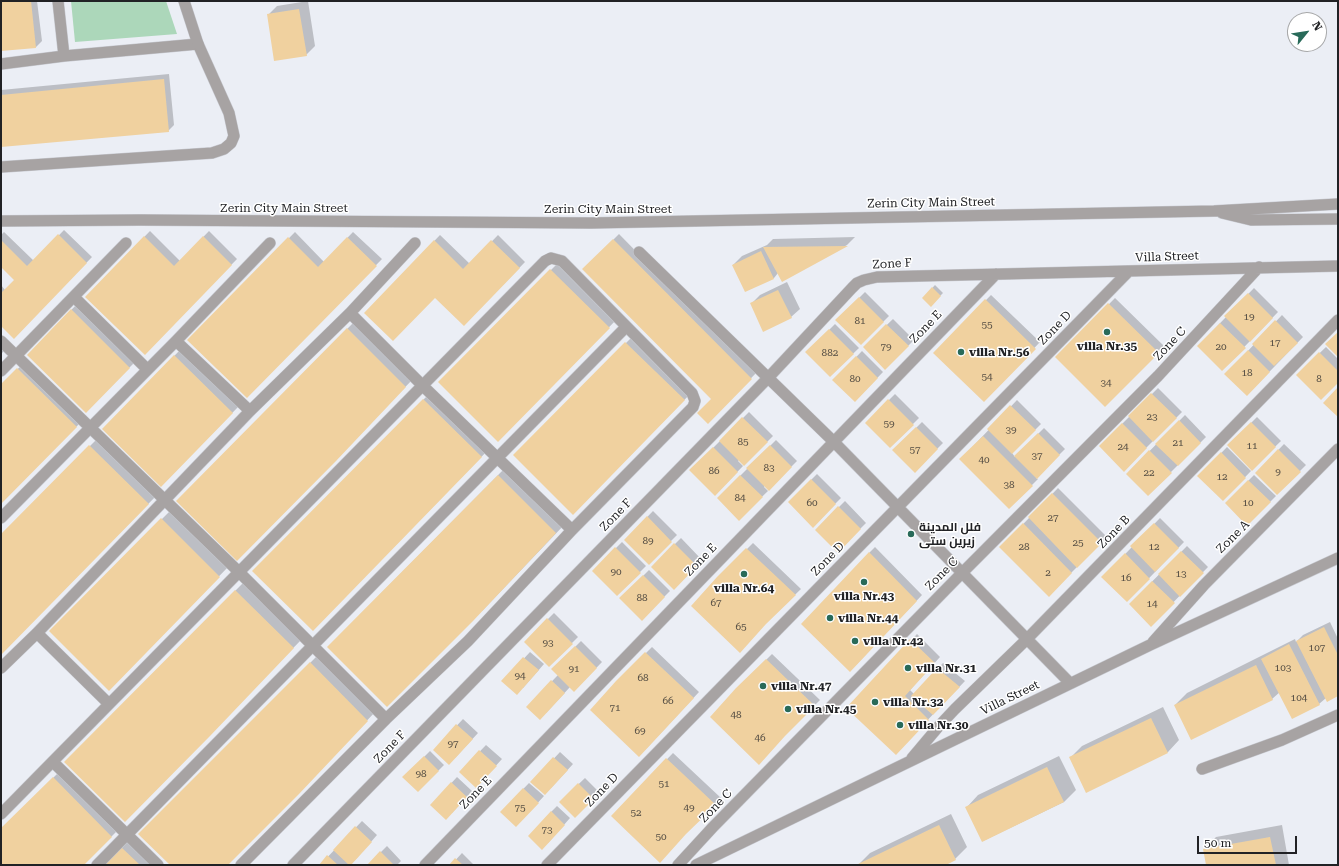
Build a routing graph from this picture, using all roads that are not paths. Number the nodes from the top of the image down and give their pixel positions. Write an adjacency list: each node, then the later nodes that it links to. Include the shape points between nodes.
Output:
1 (58, 1): 4 (street)
2 (184, 1): 3 (street)
3 (198, 44): 4 (street); 6 (street, via 233,126 234,136 224,149 212,153)
4 (64, 56): 5 (street)
5 (1, 64)
6 (1, 167)
7 (1338, 204): 8 (street, Zerin City Main Street)
8 (1214, 211): 9 (street, Zerin City Main Street, via 1251,220); 10 (street, Zerin City Main Street, via 591,223)
9 (1338, 219)
10 (1, 221)
11 (270, 242): 24 (street)
12 (126, 243): 19 (street)
13 (416, 243): 20 (street)
14 (639, 252): 28 (street)
15 (1338, 266): 16 (street, Villa Street)
16 (1259, 267): 17 (street, Villa Street); 41 (street, Zone C, via 1158,376)
17 (1129, 271): 18 (street, Villa Street); 36 (street, Zone D)
18 (996, 274): 28 (street, Zone F, via 877,277 864,280 852,288); 32 (street, Zone E)
19 (74, 296): 25 (street); 26 (street)
20 (350, 313): 29 (street); 30 (street)
21 (1338, 320): 43 (street, Zone B)
22 (626, 327): 29 (street, via 565,264 551,258); 34 (street); 38 (street, via 692,393 695,401 693,407)
23 (1, 341): 25 (street)
24 (176, 341): 26 (street); 30 (street)
25 (16, 356): 27 (street); 31 (street)
26 (147, 369): 31 (street)
27 (1, 371)
28 (768, 378): 32 (street); 59 (street, Zone F)
29 (423, 386): 34 (street); 40 (street)
30 (250, 411): 35 (street)
31 (90, 427): 35 (street); 37 (street)
32 (833, 442): 36 (street); 60 (street, Zone E)
33 (1338, 449): 45 (street, Zone A, via 1204,585)
34 (497, 458): 38 (street); 44 (street)
35 (164, 499): 40 (street); 42 (street)
36 (896, 508): 41 (street); 61 (street, Zone D)
37 (1, 518)
38 (572, 530): 50 (street, via 468,641)
39 (1338, 558): 45 (street, Villa Street)
40 (239, 572): 44 (street); 48 (street)
41 (961, 574): 43 (street); 62 (street, Zone C)
42 (37, 633): 46 (street); 48 (street)
43 (1026, 640): 47 (street); 52 (street, Zone B, via 939,726)
44 (313, 645): 50 (street); 55 (street)
45 (1150, 645): 47 (street, Villa Street)
46 (1, 668)
47 (1070, 683): 52 (street, Villa Street)
48 (109, 704): 51 (street)
49 (1338, 715): 53 (street, via 1282,740)
50 (386, 718): 58 (street)
51 (53, 762): 54 (street); 55 (street)
52 (909, 762): 63 (street, Villa Street)
53 (1202, 769)
54 (1, 814)
55 (126, 835): 56 (street); 57 (street)
56 (97, 865)
57 (158, 865)
58 (242, 865)
59 (293, 865)
60 (424, 865)
61 (547, 865)
62 (678, 865)
63 (696, 865)

